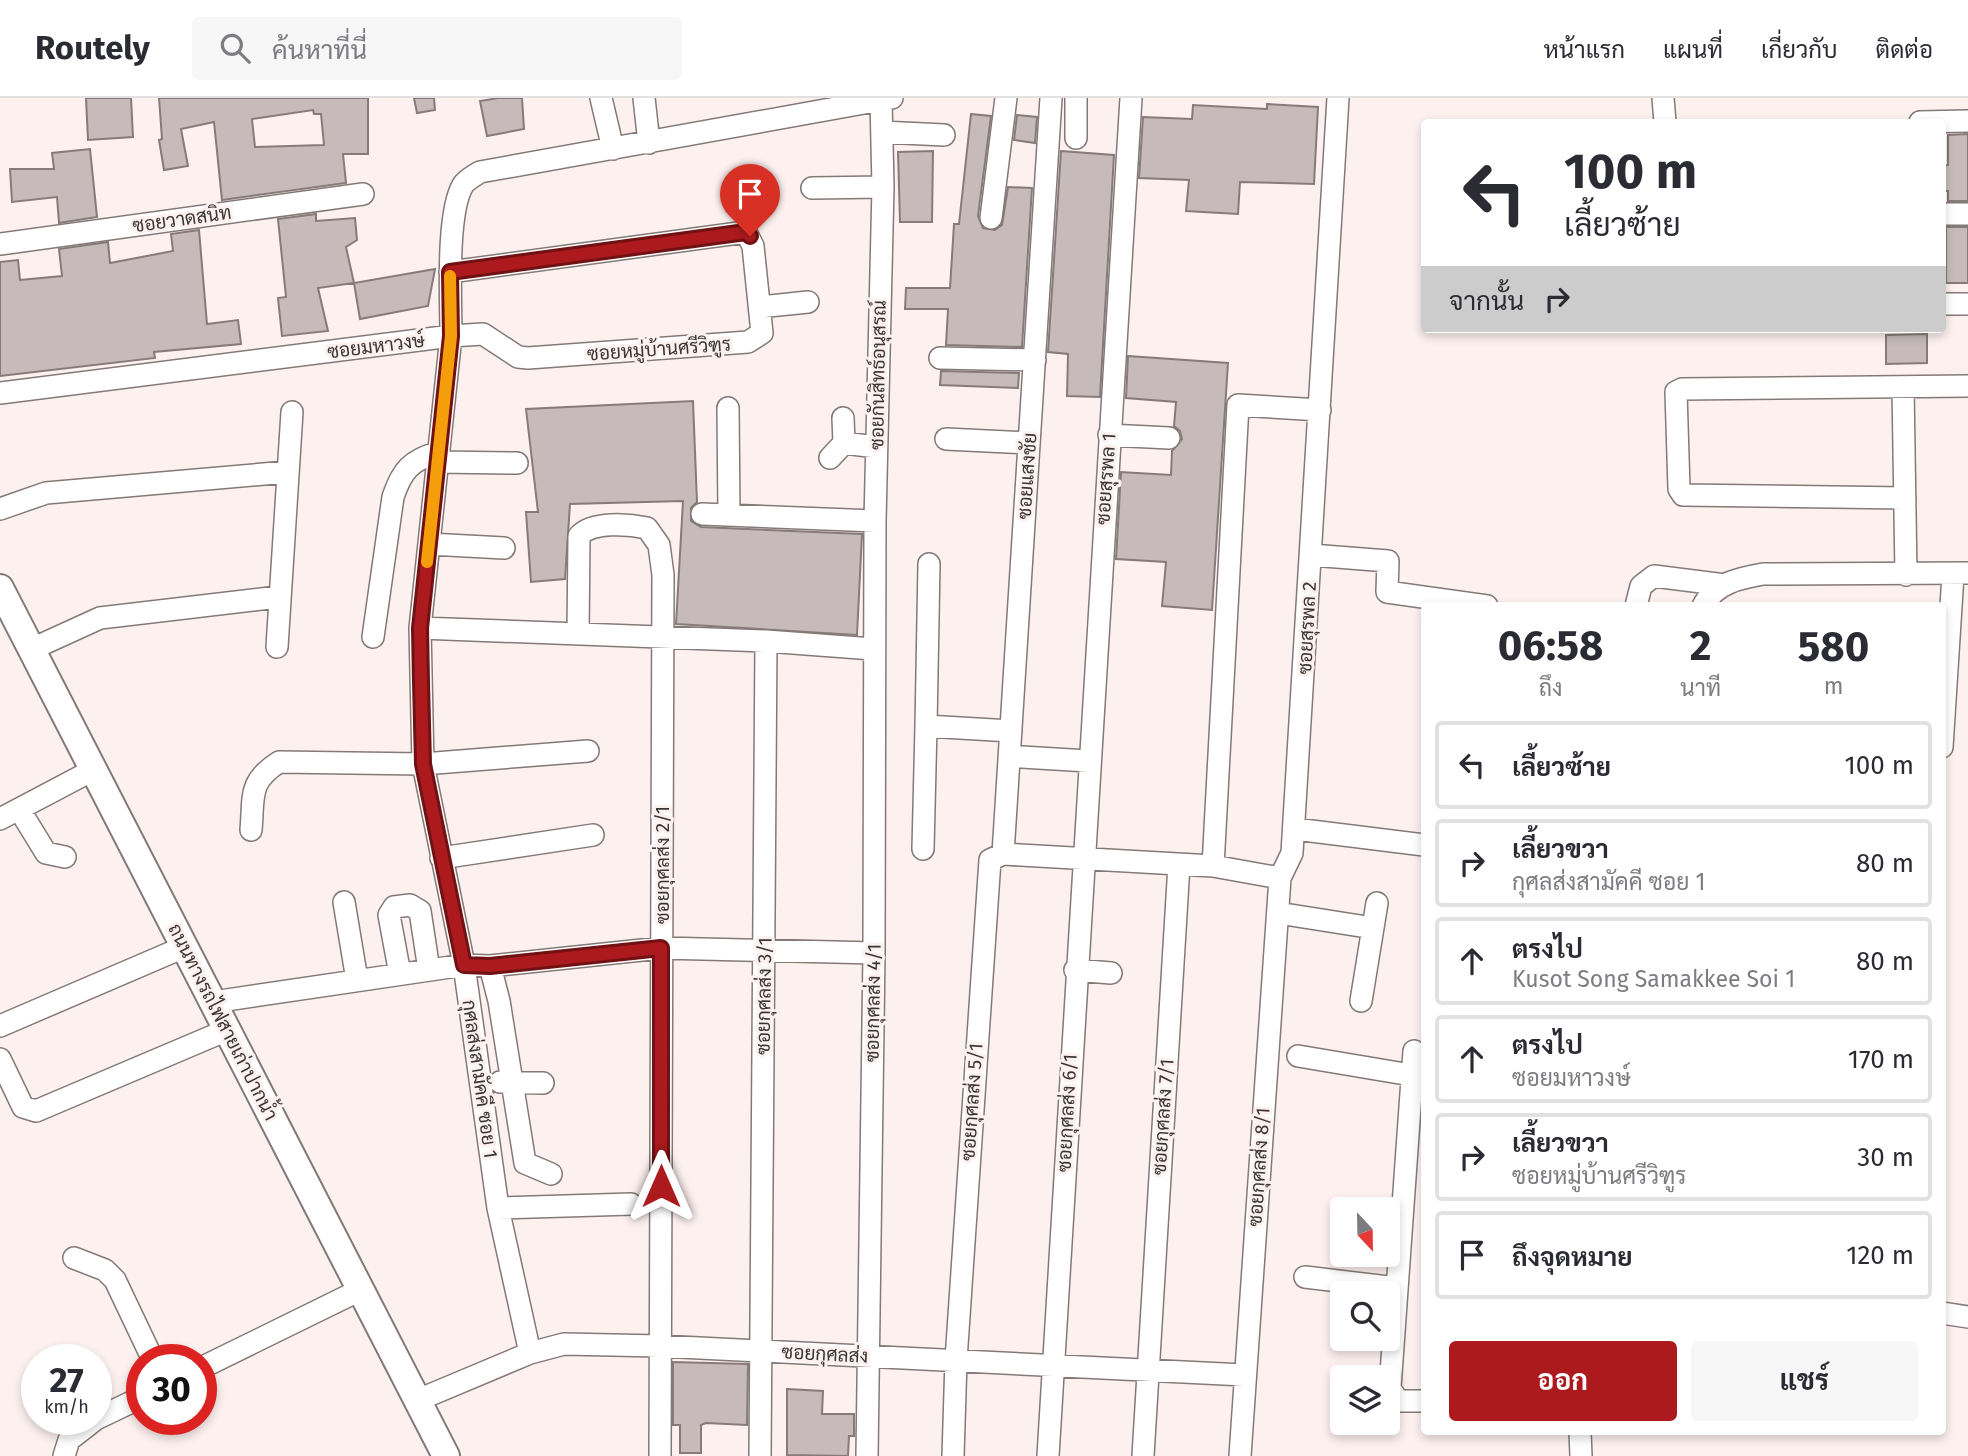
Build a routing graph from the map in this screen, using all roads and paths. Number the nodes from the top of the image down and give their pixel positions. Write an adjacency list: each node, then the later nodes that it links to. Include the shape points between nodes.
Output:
1 (601, 98): 17 (street)
2 (644, 98): 16 (street)
3 (1006, 98): 23 (street)
4 (1051, 98): 32 (street, ซอยแสงชัย)
5 (1076, 98): 15 (street)
6 (1131, 98): 40 (street, ซอยสุรพล 1)
7 (1338, 98): 37 (street, ซอยสุรพล 2)
8 (1663, 98): 10 (street)
9 (888, 99): 13 (street, ซอยกันสิทธ์อนุสรณ์); 16 (street, ซอยมหาวงษ์)
10 (1665, 119)
11 (1946, 121): 12 (street)
12 (1968, 121)
13 (882, 132): 14 (street); 18 (street, ซอยกันสิทธ์อนุสรณ์)
14 (944, 135)
15 (1076, 138)
16 (649, 143): 17 (street, ซอยมหาวงษ์)
17 (613, 149): 25 (street, ซอยมหาวงษ์, via 471,177 458,198)
18 (883, 187): 19 (street); 44 (street, ซอยกันสิทธ์อนุสรณ์)
19 (812, 188)
20 (363, 194): 24 (street, ซอยวาดสนิท)
21 (1946, 214): 22 (street)
22 (1968, 214)
23 (991, 218)
24 (0, 244)
25 (450, 272): 29 (street, ซอยหมู่บ้านศรีวิฑูร, via 746,232 753,246); 30 (street, ซอยมหาวงษ์)
26 (808, 302): 29 (street)
27 (1946, 304): 28 (street)
28 (1968, 304)
29 (760, 307): 30 (street, ซอยหมู่บ้านศรีวิฑูร, via 762,333 748,342 528,358 518,357 483,334)
30 (451, 336): 35 (street, ซอยมหาวงษ์); 45 (street, กุศลส่งสามัคคี ซอย 1)
31 (940, 358): 32 (street)
32 (1035, 360): 43 (street, ซอยแสงชัย)
33 (1968, 386): 34 (street)
34 (1903, 387): 48 (street); 48 (street, via 1682,389 1674,398 1679,489 1686,496)
35 (0, 393)
36 (728, 408): 51 (street)
37 (1320, 410): 55 (street, ซอยสุรพล 2); 93 (street, via 1238,405)
38 (292, 412): 47 (street)
39 (843, 418): 44 (street, via 837,451)
40 (1109, 435): 41 (street); 78 (street, ซอยสุรพล 1)
41 (1169, 438)
42 (946, 439): 43 (street)
43 (1029, 443): 75 (street, ซอยแสงชัย)
44 (876, 447): 52 (street, ซอยกันสิทธ์อนุสรณ์)
45 (438, 457): 46 (street); 53 (street, กุศลส่งสามัคคี ซอย 1); 68 (street, via 410,464 400,475)
46 (517, 463)
47 (287, 472): 49 (street, via 46,493); 61 (street)
48 (1905, 498): 58 (street)
49 (0, 509)
50 (702, 514): 51 (street)
51 (729, 515): 52 (street)
52 (875, 521): 72 (street, ซอยกันสิทธ์อนุสรณ์)
53 (429, 544): 54 (street); 65 (street, กุศลส่งสามัคคี ซอย 1)
54 (504, 548)
55 (1311, 555): 62 (street, via 1388,561 1387,592); 83 (street, ซอยสุรพล 2)
56 (929, 564): 74 (street)
57 (1961, 574): 58 (street); 73 (street)
58 (1906, 575): 59 (street, via 1763,574)
59 (1725, 585): 63 (street, via 1654,576 1641,586); 64 (street)
60 (0, 588): 71 (main road, ถนนทางรถไฟสายเก่าปากน้ำ)
61 (278, 597): 70 (street); 71 (street, via 100,618)
62 (1458, 602)
63 (1637, 602)
64 (1707, 602)
65 (420, 628): 66 (street); 79 (street, กุศลส่งสามัคคี ซอย 1)
66 (578, 634): 67 (street); 67 (street, ซอยกุศลส่ง 2/1, via 579,536 588,528 636,526 647,528 659,545)
67 (663, 636): 69 (street); 100 (street, ซอยกุศลส่ง 2/1)
68 (373, 637)
69 (766, 641): 72 (street); 101 (street, ซอยกุศลส่ง 3/1)
70 (277, 647)
71 (32, 649): 80 (main road, ถนนทางรถไฟสายเก่าปากน้ำ)
72 (873, 649): 102 (street, ซอยกุศลส่ง 4/1)
73 (1946, 665)
74 (926, 726): 75 (street); 87 (street)
75 (1011, 731): 88 (street, ซอยแสงชัย)
76 (588, 751): 79 (street)
77 (1022, 757): 78 (street)
78 (1088, 761): 91 (street, ซอยสุรพล 1)
79 (423, 764): 84 (street, via 279,762 261,774 255,786); 90 (street, กุศลส่งสามัคคี ซอย 1)
80 (93, 770): 81 (street); 99 (main road, ถนนทางรถไฟสายเก่าปากน้ำ)
81 (19, 809): 82 (street); 89 (street, via 46,853)
82 (0, 819)
83 (1295, 829): 86 (street); 94 (street, ซอยสุรพล 2, via 1292,853)
84 (251, 830)
85 (593, 835): 90 (street)
86 (1421, 845)
87 (923, 849)
88 (1003, 854): 91 (street); 138 (street, ซอยกุศลส่ง 5/1, via 990,860 987,869)
89 (65, 858)
90 (440, 858): 103 (street, กุศลส่งสามัคคี ซอย 1)
91 (1082, 860): 92 (street); 106 (street, ซอยกุศลส่ง 6/1)
92 (1179, 865): 93 (street); 140 (street, ซอยกุศลส่ง 7/1)
93 (1213, 866): 94 (street)
94 (1280, 878): 97 (street, ซอยกุศลส่ง 8/1)
95 (344, 902): 109 (street)
96 (1377, 903): 98 (street)
97 (1278, 913): 98 (street); 141 (street, ซอยกุศลส่ง 8/1)
98 (1373, 928): 110 (street)
99 (184, 947): 111 (main road, ถนนทางรถไฟสายเก่าปากน้ำ); 112 (street)
100 (661, 948): 101 (street); 104 (street); 132 (street, ซอยกุศลส่ง 2/1)
101 (765, 949): 102 (street); 133 (street, ซอยกุศลส่ง 3/1)
102 (874, 953): 136 (street, ซอยกุศลส่ง 4/1)
103 (464, 965): 104 (street); 105 (street); 118 (street, กุศลส่งสามัคคี ซอย 1)
104 (490, 966): 119 (street)
105 (429, 970): 108 (street); 108 (street, via 420,911 410,905 394,907 389,915)
106 (1076, 970): 107 (street); 139 (street, ซอยกุศลส่ง 6/1)
107 (1111, 973)
108 (400, 974): 109 (street)
109 (357, 980): 111 (street)
110 (1361, 1001)
111 (213, 1002): 113 (main road, ถนนทางรถไฟสายเก่าปากน้ำ)
112 (0, 1026)
113 (227, 1030): 116 (street, via 36,1111 23,1107); 128 (main road, ถนนทางรถไฟสายเก่าปากน้ำ)
114 (1414, 1051): 117 (street)
115 (1298, 1056): 117 (street)
116 (0, 1059)
117 (1411, 1075): 127 (street)
118 (480, 1081): 119 (street); 123 (street, กุศลส่งสามัคคี ซอย 1)
119 (512, 1083): 120 (street); 121 (street, via 525,1163)
120 (543, 1083)
121 (551, 1174)
122 (631, 1204): 123 (street)
123 (498, 1208): 135 (street, กุศลส่งสามัคคี ซอย 1)
124 (74, 1258): 131 (street, via 105,1270 115,1280)
125 (1305, 1277): 126 (street)
126 (1338, 1281)
127 (1397, 1281)
128 (360, 1290): 137 (street); 142 (main road, ถนนทางรถไฟสายเก่าปากน้ำ)
129 (1946, 1314): 130 (street)
130 (1968, 1317)
131 (145, 1344)
132 (660, 1346): 133 (street, ซอยกุศลส่ง); 135 (street, ซอยกุศลส่ง, via 564,1344); 148 (street, ซอยกุศลส่ง 2/1)
133 (760, 1350): 136 (street, ซอยกุศลส่ง); 149 (street, ซอยกุศลส่ง 3/1)
134 (1393, 1351): 143 (street, via 1391,1395 1400,1401)
135 (530, 1353): 142 (street, ซอยกุศลส่ง)
136 (867, 1357): 138 (street, ซอยกุศลส่ง); 150 (street, ซอยกุศลส่ง 4/1)
137 (217, 1360)
138 (956, 1360): 139 (street, ซอยกุศลส่ง); 151 (street, ซอยกุศลส่ง 5/1)
139 (1052, 1365): 140 (street, ซอยกุศลส่ง); 152 (street, ซอยกุศลส่ง 6/1)
140 (1147, 1369): 141 (street, ซอยกุศลส่ง); 153 (street, ซอยกุศลส่ง 7/1)
141 (1244, 1375): 154 (street, ซอยกุศลส่ง 8/1)
142 (418, 1400): 147 (main road, ถนนทางรถไฟสายเก่าปากน้ำ)
143 (1421, 1401)
144 (75, 1435): 146 (street)
145 (1580, 1435): 155 (street)
146 (64, 1456)
147 (446, 1456)
148 (660, 1456)
149 (760, 1456)
150 (867, 1456)
151 (953, 1456)
152 (1048, 1456)
153 (1143, 1456)
154 (1240, 1456)
155 (1581, 1456)

